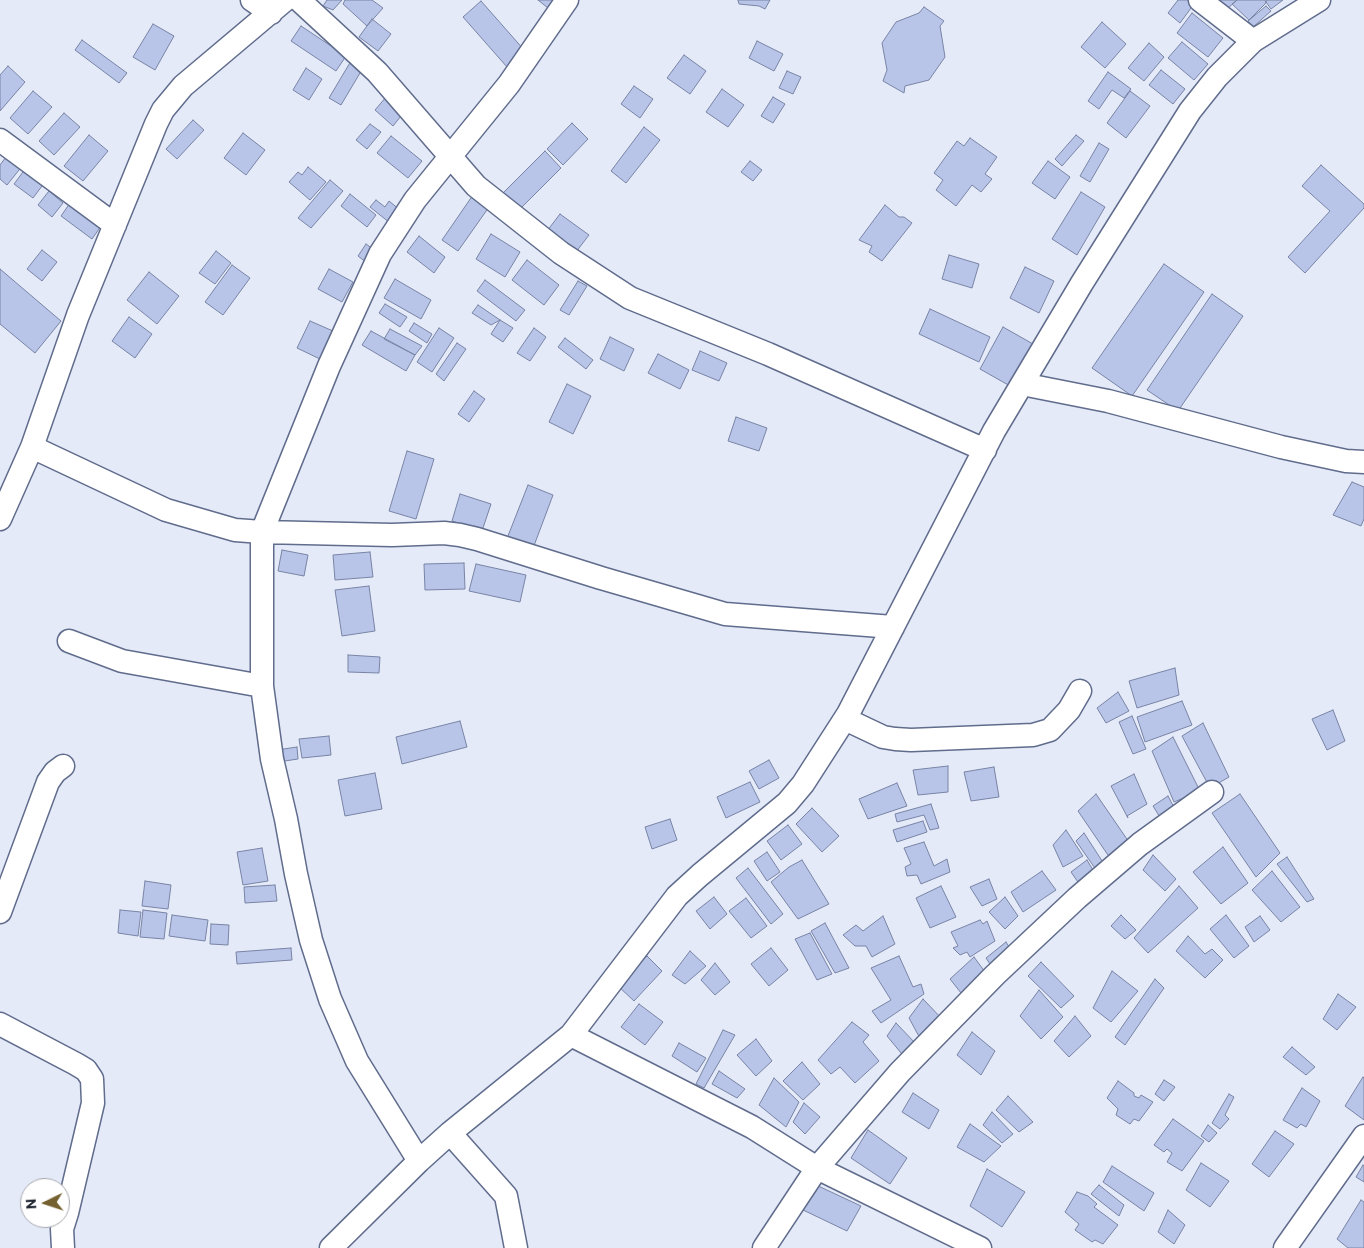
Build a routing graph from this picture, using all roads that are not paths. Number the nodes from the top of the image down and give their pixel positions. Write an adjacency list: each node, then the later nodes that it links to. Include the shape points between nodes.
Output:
1 (252, 0): 6 (street)
2 (299, 0): 9 (street, via 377,72)
3 (567, 0): 9 (street, via 509,84)
4 (1200, 0): 7 (street)
5 (1319, 0): 7 (street)
6 (278, 6): 10 (street, via 183,86 163,110)
7 (1253, 41): 11 (street, via 1190,111)
8 (0, 140): 10 (street)
9 (449, 157): 13 (street, via 476,186 520,222 630,298 768,354); 18 (street, via 402,218 374,267 329,366)
10 (115, 225): 12 (street, via 78,315)
11 (1022, 384): 13 (street); 14 (street, via 1108,401)
12 (32, 448): 17 (street); 18 (street, via 166,510 235,530)
13 (985, 450): 19 (street)
14 (1329, 458): 15 (street); 16 (street)
15 (1364, 462)
16 (1364, 474)
17 (0, 518)
18 (262, 532): 19 (street, via 460,535 725,614); 21 (street)
19 (892, 628): 23 (street)
20 (69, 641): 21 (street, via 122,661)
21 (262, 686): 31 (street, via 272,759 296,874 311,940 330,999 357,1061)
22 (1080, 691): 23 (street, via 1069,710 1050,730 1033,735 894,739)
23 (845, 719): 28 (street, via 787,803 677,896)
24 (63, 766): 26 (street, via 48,782)
25 (1212, 792): 32 (street, via 1140,844 995,975 900,1072)
26 (0, 912)
27 (0, 1024): 34 (street, via 76,1064 92,1078 93,1103 62,1230)
28 (571, 1035): 29 (street); 32 (street, via 752,1127)
29 (450, 1132): 31 (street); 36 (street, via 506,1196)
30 (1364, 1136): 39 (street)
31 (419, 1161): 35 (street)
32 (817, 1168): 33 (street); 37 (street)
33 (946, 1241): 38 (street)
34 (63, 1248)
35 (331, 1248)
36 (516, 1248)
37 (764, 1248)
38 (980, 1248)
39 (1285, 1248)

